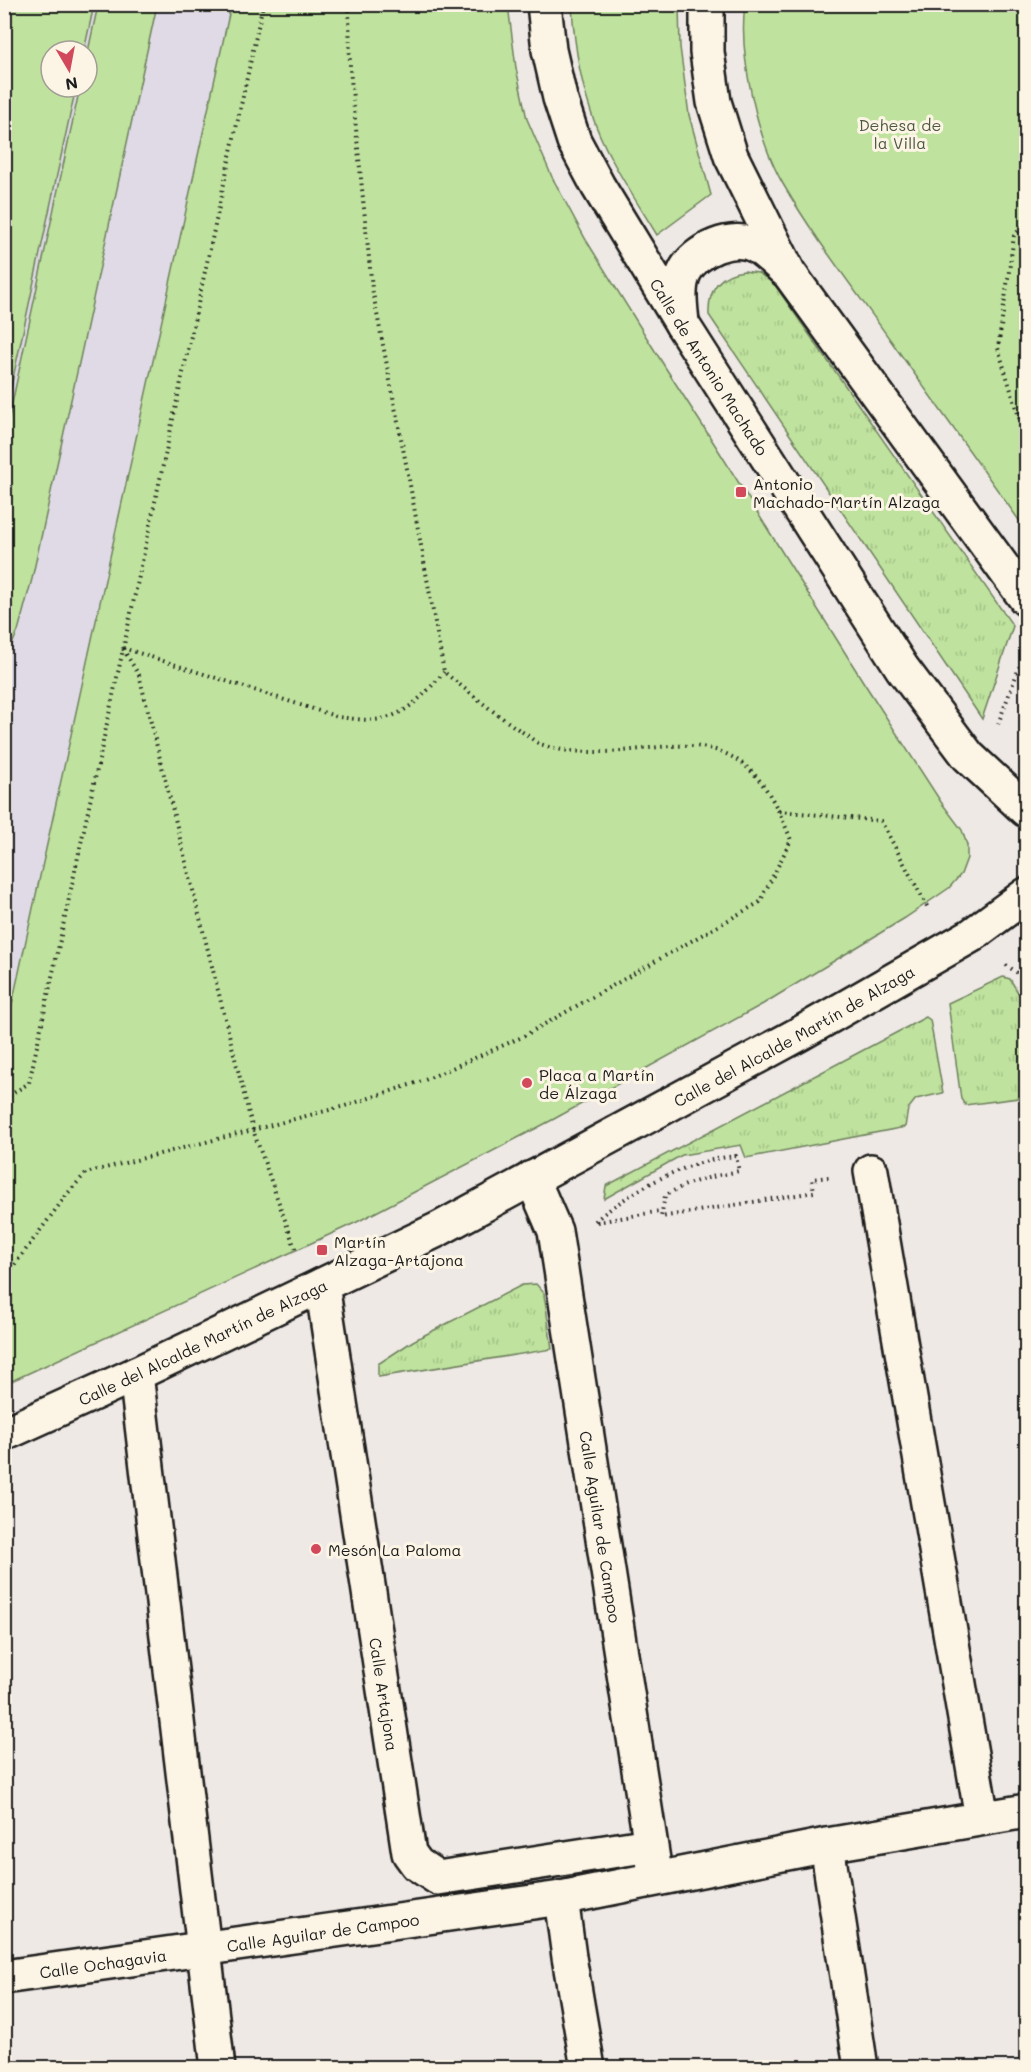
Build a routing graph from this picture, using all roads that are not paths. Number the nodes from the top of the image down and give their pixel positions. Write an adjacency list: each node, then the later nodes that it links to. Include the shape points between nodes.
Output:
1 (544, 4): 4 (street, Calle de Antonio Machado, via 549,50 574,141)
2 (707, 4): 3 (street, via 707,52 714,102 731,156)
3 (789, 273): 4 (street, via 755,245 734,241 712,248 695,259 684,273 680,295); 5 (street)
4 (682, 324): 6 (street, Calle de Antonio Machado, via 902,668 968,756)
5 (1026, 598)
6 (1026, 810)
7 (1026, 895): 9 (street, Calle del Alcalde Martín de Alzaga, via 972,934 801,1033)
8 (871, 1171): 14 (street)
9 (532, 1178): 10 (street, Calle del Alcalde Martín de Alzaga); 15 (street, Calle Aguilar de Campoo, via 555,1231)
10 (322, 1285): 11 (street, Calle del Alcalde Martín de Alzaga); 15 (street, Calle Artajona, via 410,1853 417,1864 438,1878)
11 (136, 1374): 12 (street, Calle del Alcalde Martín de Alzaga); 19 (street)
12 (4, 1434)
13 (1026, 1811): 14 (street, Calle Aguilar de Campoo)
14 (982, 1818): 16 (street, Calle Aguilar de Campoo)
15 (650, 1845): 17 (street, Calle Aguilar de Campoo)
16 (826, 1845): 17 (street, Calle Aguilar de Campoo); 23 (street)
17 (656, 1879): 18 (street, Calle Aguilar de Campoo)
18 (561, 1898): 19 (street, Calle Aguilar de Campoo); 22 (street)
19 (203, 1949): 20 (street, Calle Ochagavia); 21 (street)
20 (4, 1977)
21 (218, 2067)
22 (588, 2067)
23 (861, 2067)

